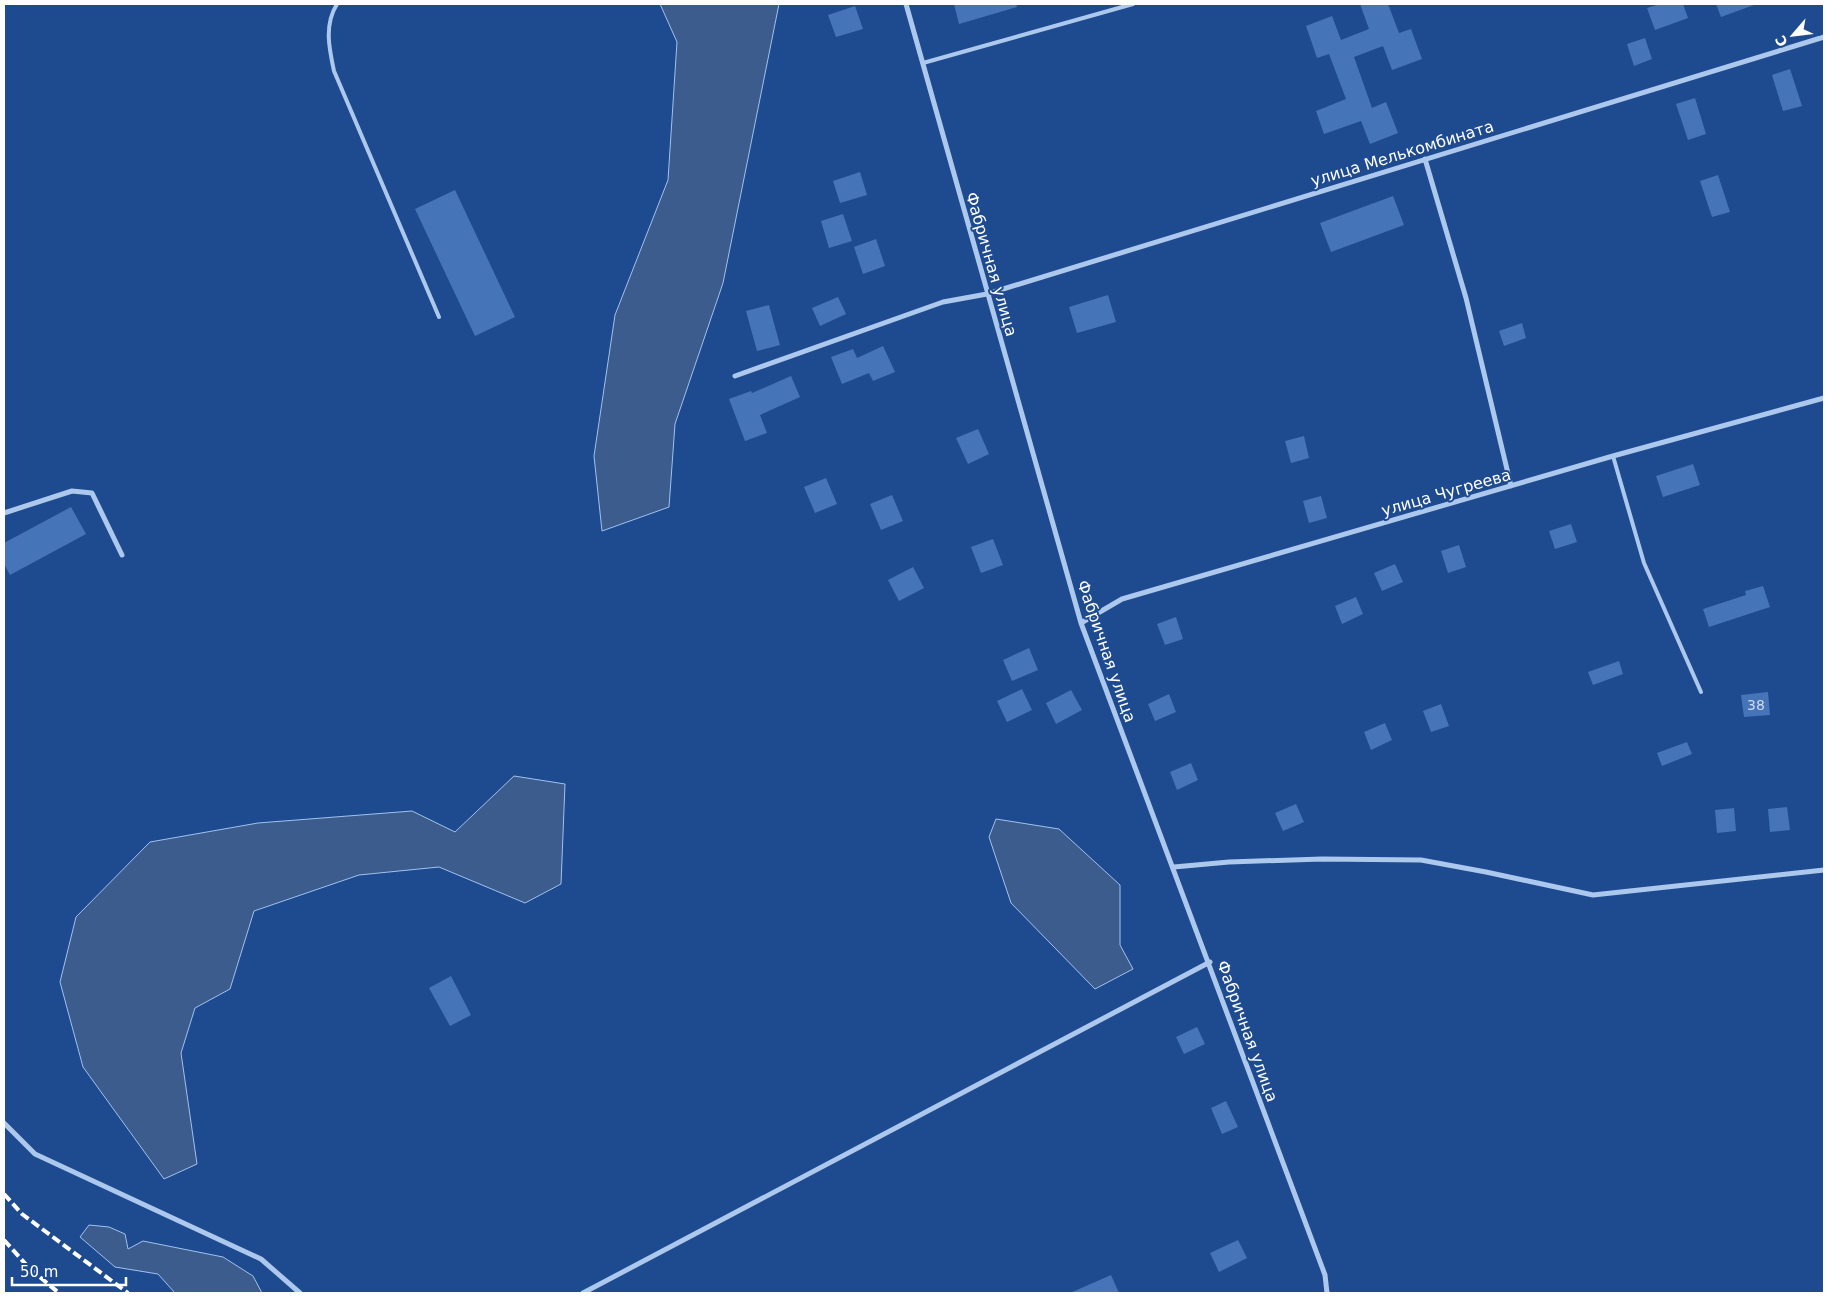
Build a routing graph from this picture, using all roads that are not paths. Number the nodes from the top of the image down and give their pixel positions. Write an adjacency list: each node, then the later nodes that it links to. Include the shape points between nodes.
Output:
1 (337, 4): 8 (lane, via 329,24 328,42 334,71)
2 (906, 4): 5 (street, Фабричная улица)
3 (1133, 4): 5 (lane)
4 (1824, 37): 6 (street, улица Мелькомбината)
5 (923, 63): 7 (street, Фабричная улица)
6 (1425, 159): 7 (street, улица Мелькомбината); 12 (street, via 1466,298)
7 (987, 294): 9 (street, улица Мелькомбината, via 942,302); 15 (street, Фабричная улица)
8 (439, 317)
9 (735, 376)
10 (1824, 398): 11 (street, улица Чугреева)
11 (1613, 456): 12 (street, улица Чугреева); 16 (lane, via 1644,563)
12 (1511, 486): 15 (street, улица Чугреева, via 1122,599)
13 (4, 513): 14 (street, via 72,491 92,493)
14 (122, 555)
15 (1081, 623): 17 (street, Фабричная улица)
16 (1701, 692)
17 (1174, 867): 18 (street, via 1322,859 1420,860 1593,895); 19 (street, Фабричная улица)
18 (1824, 870)
19 (1210, 962): 22 (street); 23 (street, Фабричная улица, via 1325,1274)
20 (4, 1123): 21 (street, via 35,1154 261,1259)
21 (300, 1293)
22 (583, 1293)
23 (1327, 1293)

